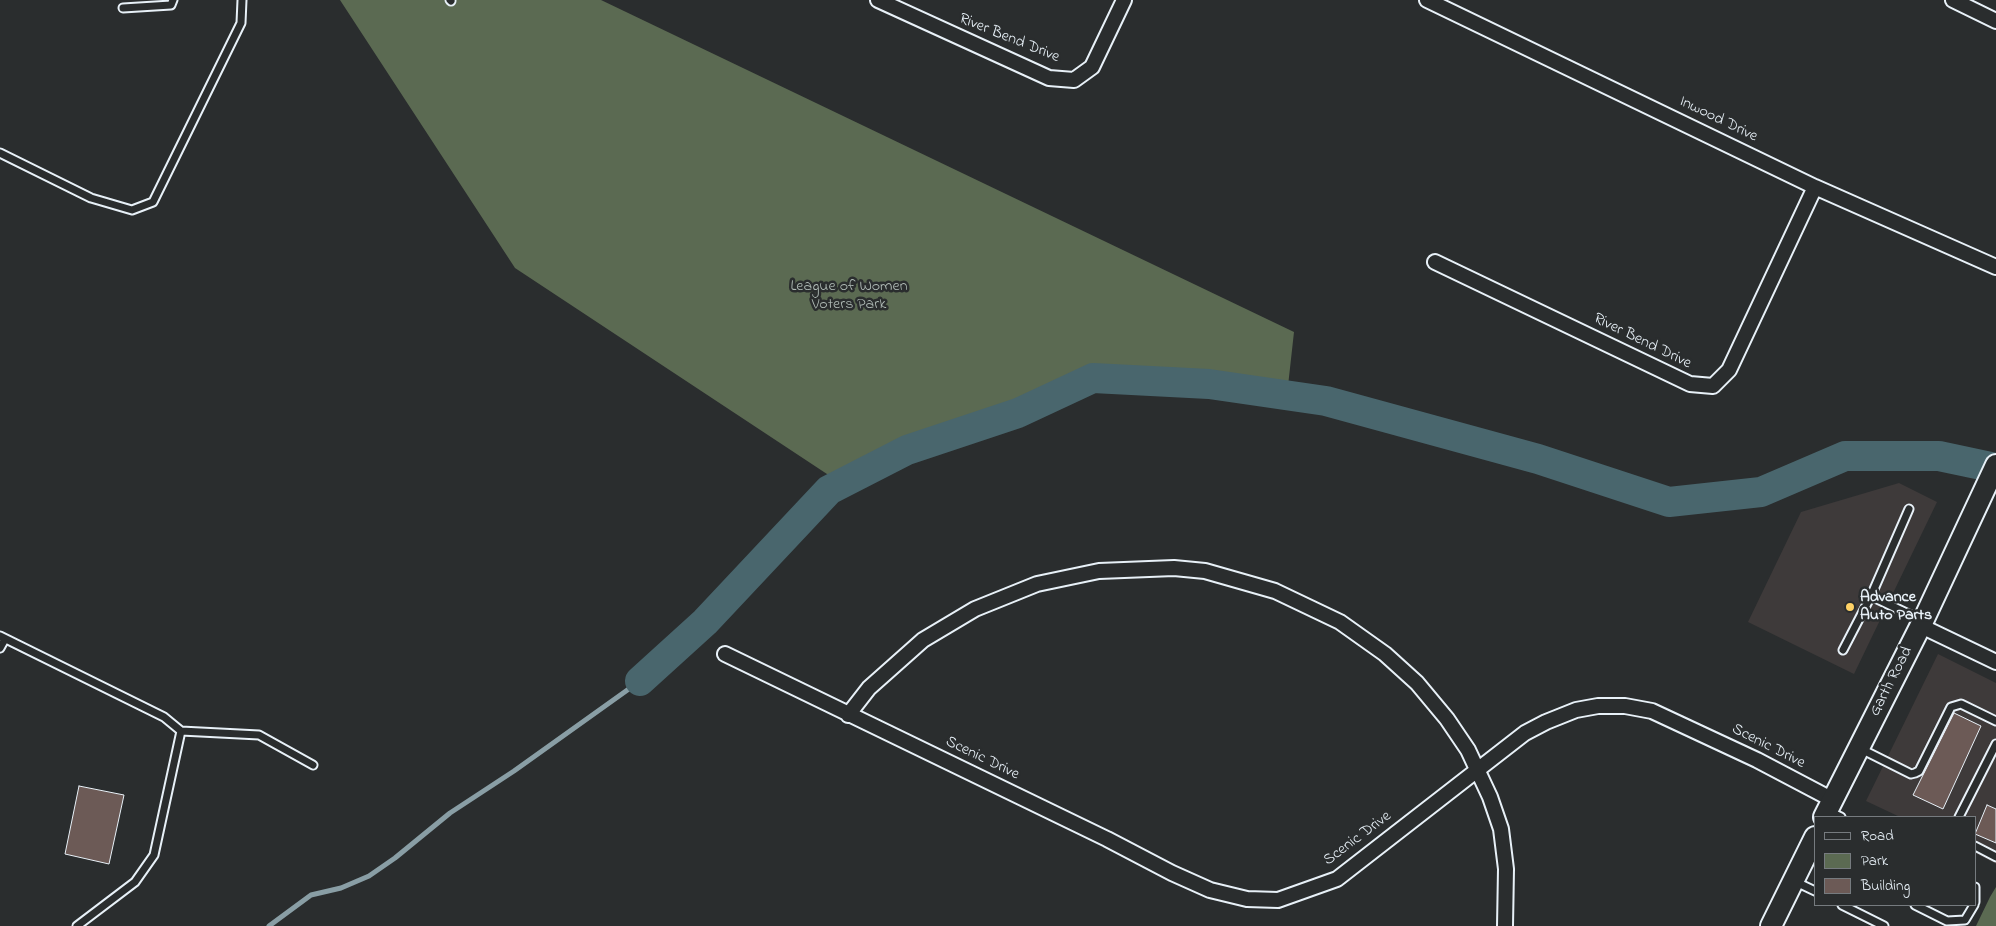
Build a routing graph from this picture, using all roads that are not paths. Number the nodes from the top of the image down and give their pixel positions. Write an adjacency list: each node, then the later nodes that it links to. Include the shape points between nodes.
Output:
1 (173, 0): 7 (lane, via 171,5)
2 (242, 0): 9 (lane, via 241,23 153,202 132,210 91,198)
3 (878, 0): 4 (street, River Bend Drive, via 1049,78 1074,80 1092,67)
4 (1124, 0)
5 (1427, 0): 10 (street, Inwood Drive)
6 (1954, 0): 8 (street)
7 (124, 8)
8 (1996, 20)
9 (0, 153)
10 (1816, 187): 11 (street, River Bend Drive, via 1729,370 1713,386 1690,384); 12 (street, Inwood Drive)
11 (1436, 262)
12 (1996, 267)
13 (1996, 465): 16 (main road, Garth Road)
14 (1909, 508): 15 (lane)
15 (1871, 596): 16 (lane); 19 (lane)
16 (1922, 623): 21 (street); 26 (main road, Garth Road)
17 (2, 637): 18 (lane); 24 (lane, via 164,717)
18 (0, 648)
19 (1843, 650)
20 (725, 654): 22 (street, Scenic Drive)
21 (1996, 662)
22 (848, 715): 28 (street, Scenic Drive, via 1107,838 1172,873 1210,890 1247,899 1278,900 1337,878); 28 (street, via 869,688 923,640 1006,595 1037,584 1099,571 1174,568 1205,571 1276,591 1340,622 1385,654 1428,695 1468,750)
23 (1996, 720): 26 (lane, via 1960,704 1951,707 1919,771 1911,774)
24 (180, 731): 27 (lane, via 259,735); 39 (lane, via 154,855 135,882)
25 (1996, 744): 30 (lane)
26 (1859, 748): 29 (main road, Garth Road)
27 (312, 765)
28 (1477, 770): 29 (street, Scenic Drive, via 1546,722 1576,710 1625,706 1652,711 1757,760); 40 (street, via 1501,829 1506,869)
29 (1832, 811)
30 (1960, 816)
31 (1813, 846): 34 (main road)
32 (1976, 847): 33 (lane)
33 (1996, 857)
34 (1793, 881): 35 (lane); 41 (main road)
35 (1814, 892)
36 (1844, 906): 42 (lane)
37 (1917, 906): 38 (lane, via 1947,921 1965,920)
38 (1973, 906)
39 (77, 926)
40 (1505, 926)
41 (1771, 926)
42 (1884, 926)

